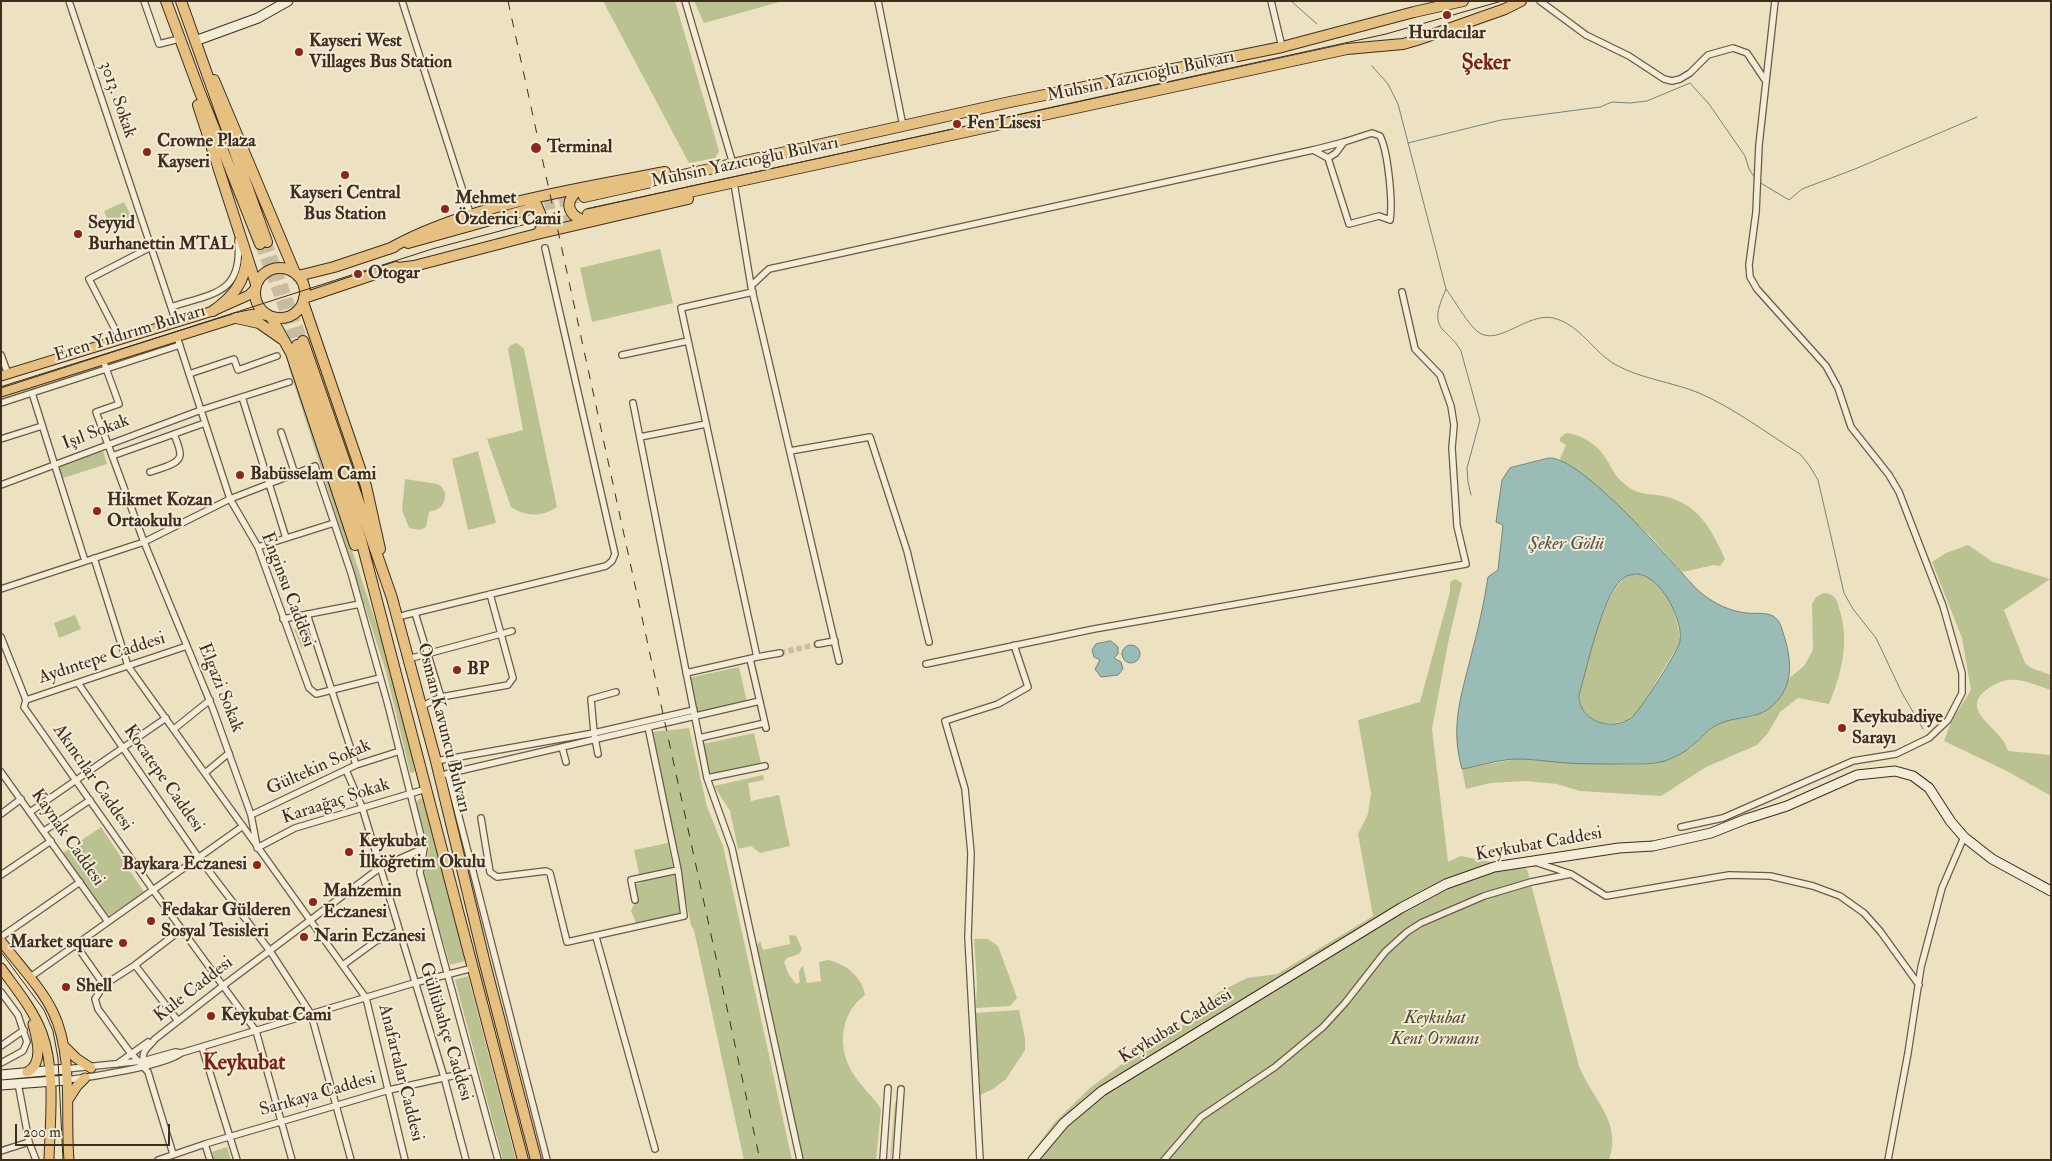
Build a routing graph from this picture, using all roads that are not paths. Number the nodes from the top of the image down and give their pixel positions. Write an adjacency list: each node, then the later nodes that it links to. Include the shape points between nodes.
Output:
1 (69, 1): 30 (street, 3013. Sokak)
2 (144, 1): 14 (street, via 159,44)
3 (166, 1): 14 (highway)
4 (181, 1): 15 (highway)
5 (288, 1): 15 (street, via 258,18)
6 (402, 1): 26 (street)
7 (685, 1): 22 (street)
8 (878, 1): 18 (street)
9 (1271, 1): 16 (street)
10 (1463, 1): 16 (highway, Muhsin Yazıcıoğlu Bulvarı)
11 (1521, 1): 23 (highway, Muhsin Yazıcıoğlu Bulvarı, via 1403,44 1347,49)
12 (1540, 1): 17 (street, via 1586,35 1629,56 1664,79 1680,79 1708,55 1733,48 1747,53)
13 (1775, 1): 17 (street)
14 (179, 39): 15 (highway, via 263,243); 27 (highway, via 188,77)
15 (195, 41): 34 (highway)
16 (1282, 47): 18 (highway, Muhsin Yazıcıoğlu Bulvarı)
17 (1765, 81): 147 (street, via 1750,277 1761,294 1826,366 1838,388 1851,427 1884,467 1899,492 1949,622 1963,689 1948,720 1929,738 1896,754 1853,761 1723,818)
18 (903, 126): 22 (highway, Muhsin Yazıcıoğlu Bulvarı)
19 (1344, 142): 20 (street); 21 (street); 21 (street, via 1372,133 1381,138 1391,196 1390,220 1379,216 1349,224)
20 (1314, 150): 21 (street); 36 (street, via 768,269)
21 (1328, 158)
22 (733, 164): 24 (highway, Muhsin Yazıcıoğlu Bulvarı, via 695,166)
23 (734, 182): 28 (highway, Muhsin Yazıcıoğlu Bulvarı, via 681,201); 36 (street)
24 (582, 193): 25 (highway, Muhsin Yazıcıoğlu Bulvarı); 28 (highway, via 571,195 570,210 579,220)
25 (529, 205): 26 (highway); 29 (highway, via 538,206 543,222 542,229); 32 (highway)
26 (471, 216): 32 (highway, via 412,235)
27 (236, 218): 33 (highway); 39 (street, via 239,261 233,279 216,293)
28 (588, 218): 29 (highway, Muhsin Yazıcıoğlu Bulvarı)
29 (536, 231): 38 (highway, via 438,254)
30 (151, 247): 39 (street, 3013. Sokak); 44 (street, via 89,279)
31 (546, 248): 84 (street, via 614,556 606,566)
32 (389, 249): 34 (highway)
33 (247, 254): 35 (highway); 40 (highway, via 239,287)
34 (297, 275): 35 (highway, via 282,268 273,269 264,273); 38 (highway, via 305,289)
35 (255, 286): 40 (main road, Eren Yıldırım Bulvarı, via 250,295); 41 (highway, via 257,305)
36 (752, 289): 46 (street, via 680,308); 69 (street)
37 (1402, 292): 97 (street, via 1415,349 1440,375 1451,406 1456,526 1466,564)
38 (304, 300): 41 (highway, via 291,316); 85 (highway, via 366,486)
39 (171, 307): 43 (street, 3013. Sokak)
40 (213, 311): 43 (main road, Eren Yıldırım Bulvarı)
41 (270, 316): 42 (main road, Eren Yıldırım Bulvarı, via 253,313); 47 (highway)
42 (236, 318): 45 (main road, Eren Yıldırım Bulvarı); 47 (highway, via 264,326)
43 (176, 322): 44 (main road, Eren Yıldırım Bulvarı)
44 (120, 340): 53 (main road, Eren Yıldırım Bulvarı)
45 (179, 341): 51 (main road, Eren Yıldırım Bulvarı); 52 (street, Enginsu Caddesi)
46 (688, 341): 48 (street); 62 (street)
47 (296, 344): 85 (highway, Osman Kavuncu Bulvarı); 137 (highway, Osman Kavuncu Bulvarı, via 356,548 378,602)
48 (622, 355)
49 (277, 356): 52 (street, via 238,370 234,359)
50 (2, 359): 53 (street)
51 (105, 364): 55 (main road, Eren Yıldırım Bulvarı); 56 (street); 68 (street, Elgazi Sokak, via 119,404 96,412)
52 (190, 374): 60 (street, Enginsu Caddesi)
53 (5, 375)
54 (289, 382): 57 (street, Işıl Sokak)
55 (1, 392)
56 (32, 393): 58 (street); 63 (street)
57 (242, 397): 60 (street, Işıl Sokak); 74 (street)
58 (1, 403)
59 (633, 403): 66 (street)
60 (201, 410): 61 (street, Enginsu Caddesi); 68 (street, Işıl Sokak)
61 (206, 423): 65 (street); 76 (street, Enginsu Caddesi)
62 (706, 424): 66 (street); 101 (street)
63 (42, 426): 67 (street); 71 (street)
64 (281, 432): 73 (street)
65 (174, 434): 70 (street); 72 (street, via 179,458)
66 (640, 437): 106 (street)
67 (1, 439)
68 (108, 444): 70 (street, Elgazi Sokak); 71 (street, Işıl Sokak)
69 (790, 451): 94 (street); 95 (street, via 870,437 907,551)
70 (112, 456): 79 (street, Elgazi Sokak)
71 (54, 465): 75 (street, Işıl Sokak); 82 (street)
72 (150, 472)
73 (295, 474): 74 (street); 77 (street, via 315,466)
74 (270, 483): 76 (street); 78 (street)
75 (1, 485)
76 (230, 499): 79 (street); 80 (street, Enginsu Caddesi)
77 (334, 522): 78 (street); 86 (street)
78 (286, 538): 80 (street)
79 (144, 542): 81 (street); 98 (street, Elgazi Sokak)
80 (258, 547): 90 (street, Enginsu Caddesi)
81 (94, 558): 82 (street); 105 (street, Anafartalar Caddesi)
82 (85, 562): 83 (street)
83 (1, 588)
84 (490, 594): 87 (street); 92 (street)
85 (392, 598): 89 (highway, Osman Kavuncu Bulvarı)
86 (360, 604): 88 (street); 107 (street)
87 (414, 613): 89 (street); 100 (street)
88 (307, 614): 90 (street); 109 (street)
89 (397, 617): 102 (highway, Osman Kavuncu Bulvarı)
90 (283, 619): 109 (street, Enginsu Caddesi, via 309,688 316,694)
91 (512, 631): 92 (street)
92 (501, 634): 100 (street); 111 (street, via 513,678 511,683)
93 (2, 640): 112 (street)
94 (835, 641): 96 (street); 103 (street)
95 (929, 642)
96 (818, 644)
97 (1014, 645): 104 (street); 238 (street, via 1028,687 998,704 945,721 965,789 971,853 968,937)
98 (187, 646): 105 (street, Aydıntepe Caddesi); 113 (street, Elgazi Sokak)
99 (780, 653): 101 (street)
100 (427, 654): 102 (street); 111 (street)
101 (754, 658): 106 (street); 114 (street)
102 (408, 659): 115 (highway, Osman Kavuncu Bulvarı)
103 (839, 661)
104 (926, 664)
105 (128, 666): 108 (street, Aydıntepe Caddesi); 117 (street, Anafartalar Caddesi)
106 (686, 670): 116 (street)
107 (380, 678): 109 (street); 124 (street)
108 (78, 682): 112 (street, Aydıntepe Caddesi); 123 (street, Kocatepe Caddesi)
109 (333, 690): 129 (street)
110 (616, 692): 120 (street, via 591,699)
111 (441, 697): 115 (street)
112 (26, 700): 136 (street, Akıncılar Caddesi, via 24,707)
113 (210, 700): 119 (street); 125 (street, Elgazi Sokak)
114 (760, 701): 116 (street); 121 (street, via 765,726)
115 (422, 706): 127 (highway, Osman Kavuncu Bulvarı)
116 (694, 713): 118 (street); 120 (street); 121 (street)
117 (166, 718): 119 (street, Anafartalar Caddesi); 123 (street)
118 (648, 727): 120 (street); 156 (street)
119 (174, 729): 133 (street, Anafartalar Caddesi)
120 (594, 736): 122 (street); 126 (street); 127 (street)
121 (699, 738): 135 (street)
122 (562, 747): 128 (street); 134 (street)
123 (123, 748): 136 (street); 153 (street, Kocatepe Caddesi)
124 (400, 751): 129 (street, Gültekin Sokak); 138 (street)
125 (229, 753): 133 (street); 144 (street, Elgazi Sokak)
126 (598, 754)
127 (436, 761): 134 (highway, Osman Kavuncu Bulvarı)
128 (566, 762)
129 (356, 765): 131 (street, Gültekin Sokak)
130 (764, 766): 135 (street)
131 (346, 770): 141 (street, Güllübahçe Caddesi); 144 (street, Gültekin Sokak)
132 (1, 772): 139 (street, Kaynak Caddesi)
133 (205, 773): 146 (street, Anafartalar Caddesi)
134 (444, 775): 233 (highway, Osman Kavuncu Bulvarı, via 485,964); 234 (street)
135 (708, 778): 235 (street, via 732,848)
136 (76, 780): 140 (street, Akıncılar Caddesi); 142 (street)
137 (426, 789): 138 (street, Karaağaç Sokak); 174 (highway, Osman Kavuncu Bulvarı)
138 (410, 794): 141 (street, Karaağaç Sokak); 152 (street)
139 (21, 799): 142 (street, Kaynak Caddesi); 143 (street)
140 (90, 800): 148 (street); 160 (street, Akıncılar Caddesi)
141 (362, 807): 151 (street, Karaağaç Sokak, via 295,828); 155 (street, Güllübahçe Caddesi)
142 (30, 812): 148 (street, Kaynak Caddesi)
143 (1, 814)
144 (251, 815): 151 (street, Elgazi Sokak)
145 (481, 818): 168 (street, via 492,874 496,877 549,872 566,942)
146 (243, 826): 151 (street, Anafartalar Caddesi); 153 (street)
147 (1681, 827)
148 (44, 832): 150 (street, Kaynak Caddesi)
149 (1964, 837): 154 (street, Keykubat Caddesi, via 1929,788 1913,776 1895,771 1857,775 1787,806 1711,833 1653,846); 161 (street, Keykubat Caddesi, via 1992,859); 181 (street, via 1942,888)
150 (51, 841): 158 (street); 159 (street, Kaynak Caddesi)
151 (257, 848): 163 (street, Anafartalar Caddesi)
152 (424, 848): 155 (street, Kule Caddesi); 175 (street, via 420,873)
153 (199, 858): 160 (street); 171 (street, Kocatepe Caddesi)
154 (1530, 861): 157 (street); 239 (street, Keykubat Caddesi, via 1494,867 1457,879 1374,924 1102,1091 1064,1123)
155 (381, 867): 163 (street, Kule Caddesi); 166 (street, Güllübahçe Caddesi)
156 (678, 870): 162 (street, via 631,880); 168 (street, via 684,916)
157 (1571, 874): 181 (street, via 1606,896 1728,875 1770,876 1814,886 1840,896 1864,913); 240 (street, via 1484,896 1428,919 1407,932 1385,952 1322,1027 1275,1066 1201,1117)
158 (1, 875)
159 (80, 882): 164 (street, Kaynak Caddesi); 167 (street)
160 (153, 890): 164 (street); 165 (street, Akıncılar Caddesi)
161 (2051, 891)
162 (635, 900)
163 (310, 921): 171 (street, Kule Caddesi); 173 (street, Anafartalar Caddesi)
164 (108, 922): 170 (street)
165 (182, 928): 172 (street); 180 (street, Akıncılar Caddesi)
166 (399, 931): 173 (street); 178 (street, Güllübahçe Caddesi)
167 (1, 936)
168 (596, 936): 218 (street)
169 (1, 942): 177 (main road)
170 (76, 945): 177 (street); 179 (street)
171 (270, 951): 180 (street, Kule Caddesi); 185 (street, Kocatepe Caddesi)
172 (136, 965): 179 (street); 186 (street)
173 (342, 965): 183 (street, Anafartalar Caddesi)
174 (474, 968): 175 (street); 232 (highway, Osman Kavuncu Bulvarı)
175 (447, 974): 178 (street); 200 (street)
176 (3, 975): 184 (main road)
177 (29, 978): 190 (main road, via 53,1011)
178 (414, 983): 183 (street); 203 (street, Güllübahçe Caddesi)
179 (104, 985): 193 (street, via 95,1000 98,1009)
180 (224, 985): 186 (street, Kule Caddesi); 188 (street, Akıncılar Caddesi)
181 (1919, 985): 241 (street)
182 (1, 992): 187 (street)
183 (366, 998): 185 (street); 211 (street, Anafartalar Caddesi)
184 (29, 1006): 198 (main road, via 46,1044); 201 (main road, via 37,1061)
185 (311, 1014): 188 (street); 213 (street, Kocatepe Caddesi)
186 (178, 1021): 189 (street, Kule Caddesi)
187 (24, 1030): 191 (street); 194 (street, via 26,1047)
188 (256, 1031): 192 (street); 214 (street, Akıncılar Caddesi)
189 (155, 1039): 193 (street, Kule Caddesi); 195 (street, Kule Caddesi, via 143,1052)
190 (63, 1045): 197 (main road); 199 (main road)
191 (1, 1046)
192 (202, 1047): 195 (street); 215 (street)
193 (132, 1054): 195 (street); 196 (street, Kule Caddesi)
194 (1, 1063)
195 (141, 1063): 196 (street); 204 (street); 220 (street, via 152,1079)
196 (116, 1064): 197 (street)
197 (91, 1068): 199 (street)
198 (49, 1069): 199 (street); 201 (street); 205 (main road)
199 (66, 1069): 206 (main road)
200 (474, 1071): 203 (street, Sarıkaya Caddesi); 231 (street)
201 (27, 1072): 202 (street)
202 (1, 1075)
203 (444, 1077): 211 (street, Sarıkaya Caddesi); 230 (street, Güllübahçe Caddesi)
204 (85, 1078): 206 (street); 212 (main road)
205 (50, 1080): 206 (street); 207 (street); 222 (main road)
206 (67, 1080): 212 (main road)
207 (18, 1083): 208 (street); 216 (street)
208 (1, 1084)
209 (888, 1088): 236 (street)
210 (901, 1089): 237 (street)
211 (389, 1090): 213 (street, Sarıkaya Caddesi); 229 (street, Anafartalar Caddesi)
212 (68, 1102): 223 (main road)
213 (336, 1106): 214 (street, Sarıkaya Caddesi); 228 (street, Kocatepe Caddesi)
214 (282, 1122): 215 (street, Sarıkaya Caddesi); 227 (street, Akıncılar Caddesi)
215 (230, 1137): 217 (street, Sarıkaya Caddesi); 226 (street)
216 (29, 1142): 219 (street); 221 (street)
217 (205, 1144): 220 (street, Sarıkaya Caddesi); 225 (street)
218 (655, 1149)
219 (1, 1151)
220 (173, 1154): 224 (street, Sarıkaya Caddesi)
221 (36, 1160)
222 (49, 1160)
223 (69, 1160)
224 (158, 1160)
225 (210, 1160)
226 (237, 1160)
227 (292, 1160)
228 (351, 1160)
229 (406, 1160)
230 (466, 1160)
231 (498, 1160)
232 (522, 1160)
233 (536, 1160)
234 (547, 1160)
235 (800, 1160)
236 (883, 1160)
237 (896, 1160)
238 (980, 1160)
239 (1033, 1160)
240 (1164, 1160)
241 (1888, 1160)

